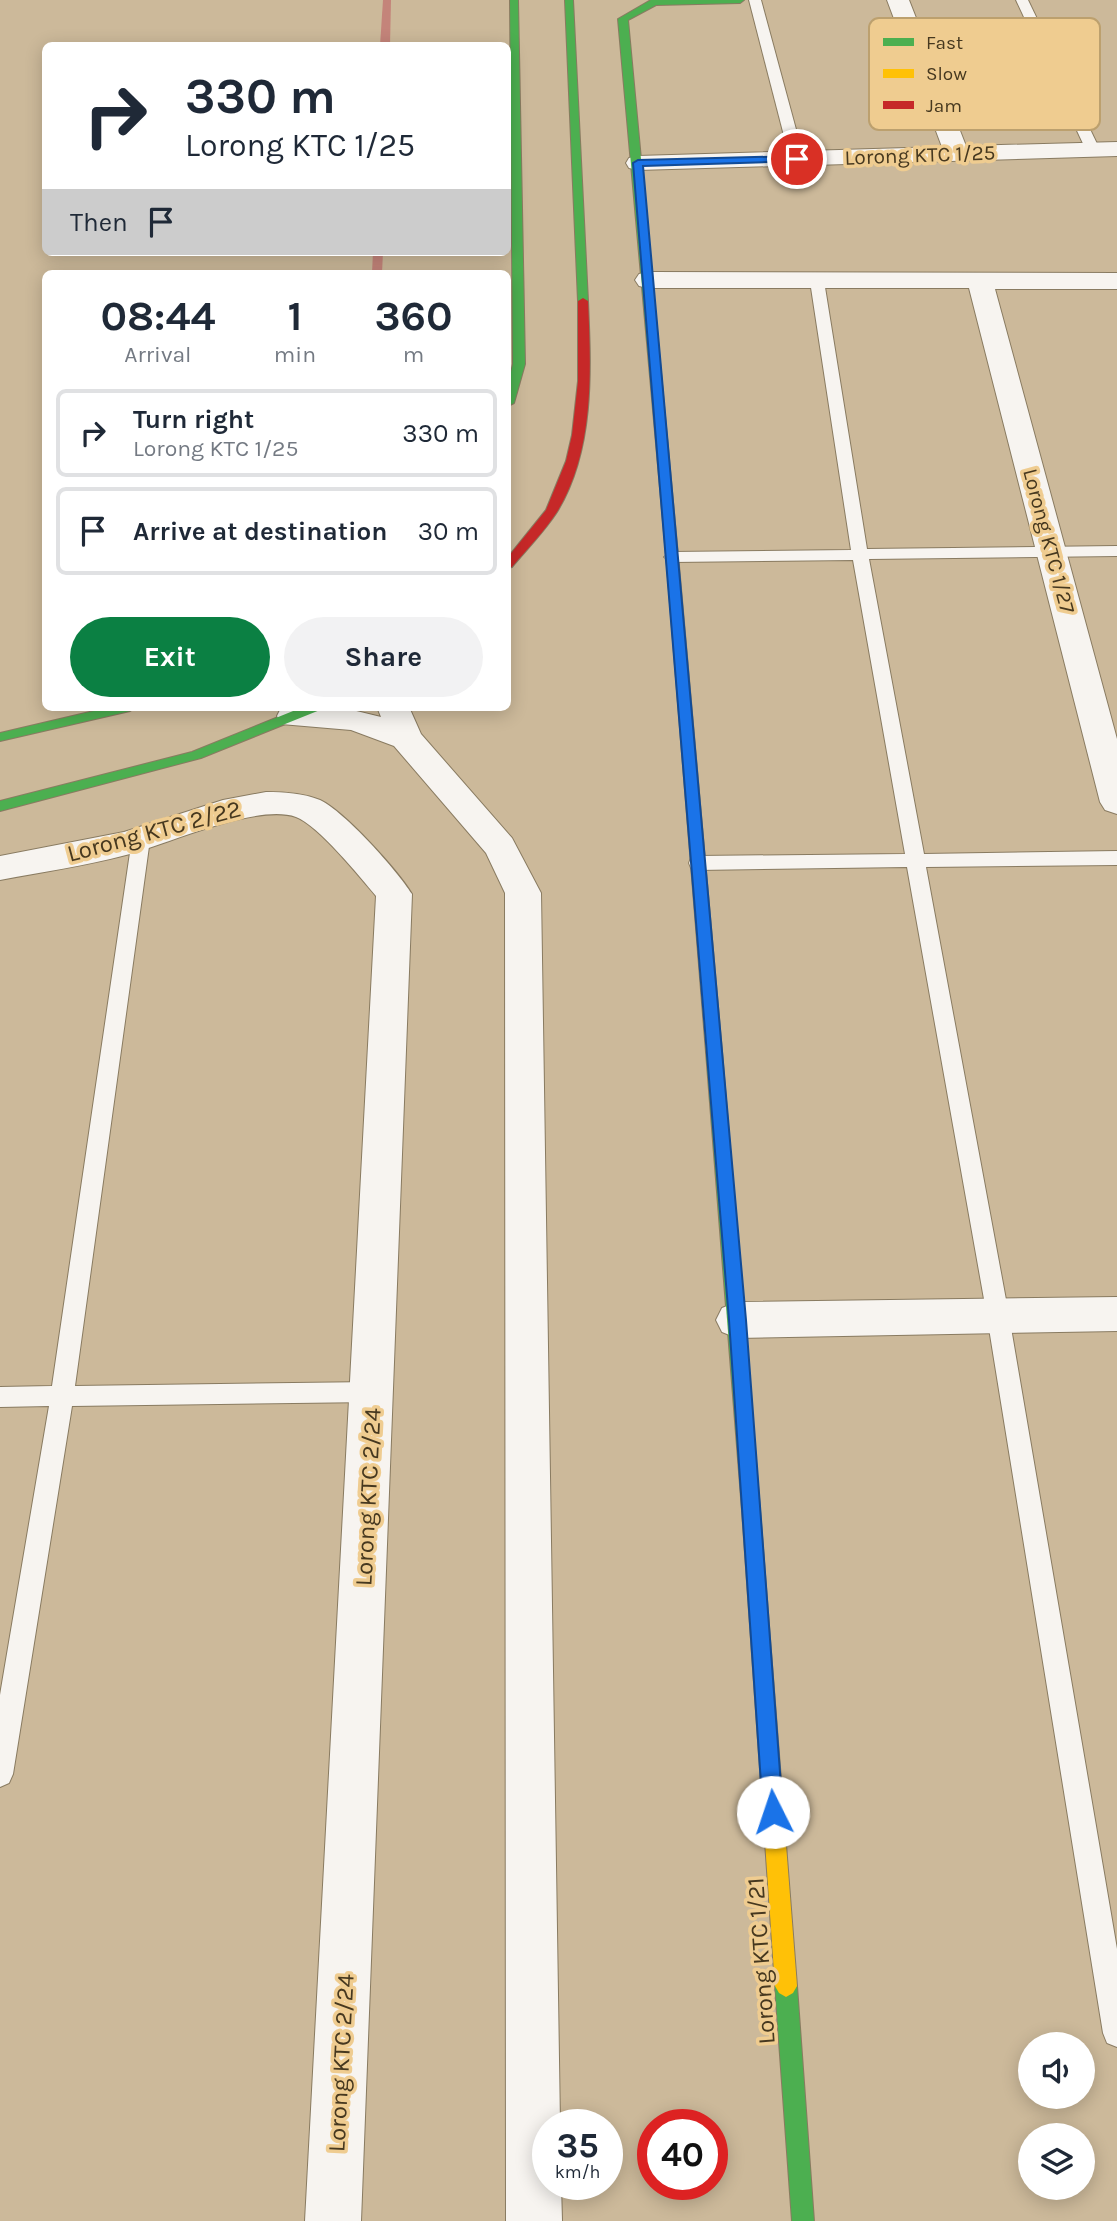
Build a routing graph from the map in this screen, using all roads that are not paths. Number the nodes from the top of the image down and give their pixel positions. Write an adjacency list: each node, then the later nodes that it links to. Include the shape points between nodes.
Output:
1 (514, 0): 19 (street, via 519,364)
2 (569, 0): 24 (street, via 586,364 572,465 551,511)
3 (740, 0): 14 (street, Lorong KTC 1/21, via 654,2 623,19)
4 (755, 0): 13 (lane)
5 (898, 0): 7 (street)
6 (1022, 0): 8 (lane)
7 (905, 18)
8 (1032, 18)
9 (948, 130): 12 (street)
10 (1094, 130): 11 (lane)
11 (1105, 150): 12 (street, Lorong KTC 1/25)
12 (957, 154): 13 (street, Lorong KTC 1/25)
13 (797, 159): 14 (street, Lorong KTC 1/25)
14 (638, 163): 15 (street, Lorong KTC 1/21)
15 (648, 280): 16 (street); 23 (street, Lorong KTC 1/21)
16 (817, 281): 17 (street); 22 (lane)
17 (980, 281): 18 (street); 20 (street, Lorong KTC 1/27)
18 (1117, 281)
19 (511, 392)
20 (1052, 551): 21 (lane); 22 (lane); 29 (street, Lorong KTC 1/27)
21 (1117, 551)
22 (860, 554): 23 (lane); 34 (lane)
23 (672, 557): 35 (street, Lorong KTC 1/21)
24 (511, 560)
25 (113, 711): 28 (street)
26 (304, 711): 27 (street); 30 (street, via 196,755)
27 (399, 723): 46 (street, via 500,847 523,892)
28 (0, 737)
29 (1117, 802)
30 (0, 806)
31 (309, 808): 32 (street, Lorong KTC 2/22, via 247,806); 40 (street, Lorong KTC 2/24, via 382,876 394,894)
32 (141, 839): 36 (street, Lorong KTC 2/22); 41 (lane)
33 (1117, 858): 34 (lane)
34 (917, 861): 35 (lane); 38 (lane)
35 (698, 863): 39 (street, Lorong KTC 1/21)
36 (0, 868)
37 (1117, 1314): 38 (street)
38 (998, 1316): 39 (street); 44 (lane)
39 (737, 1320): 47 (street, Lorong KTC 1/21)
40 (373, 1392): 41 (lane); 45 (street, Lorong KTC 2/24)
41 (62, 1396): 42 (lane); 43 (lane)
42 (0, 1397)
43 (0, 1774)
44 (1117, 2033)
45 (333, 2221)
46 (534, 2221)
47 (803, 2221)

